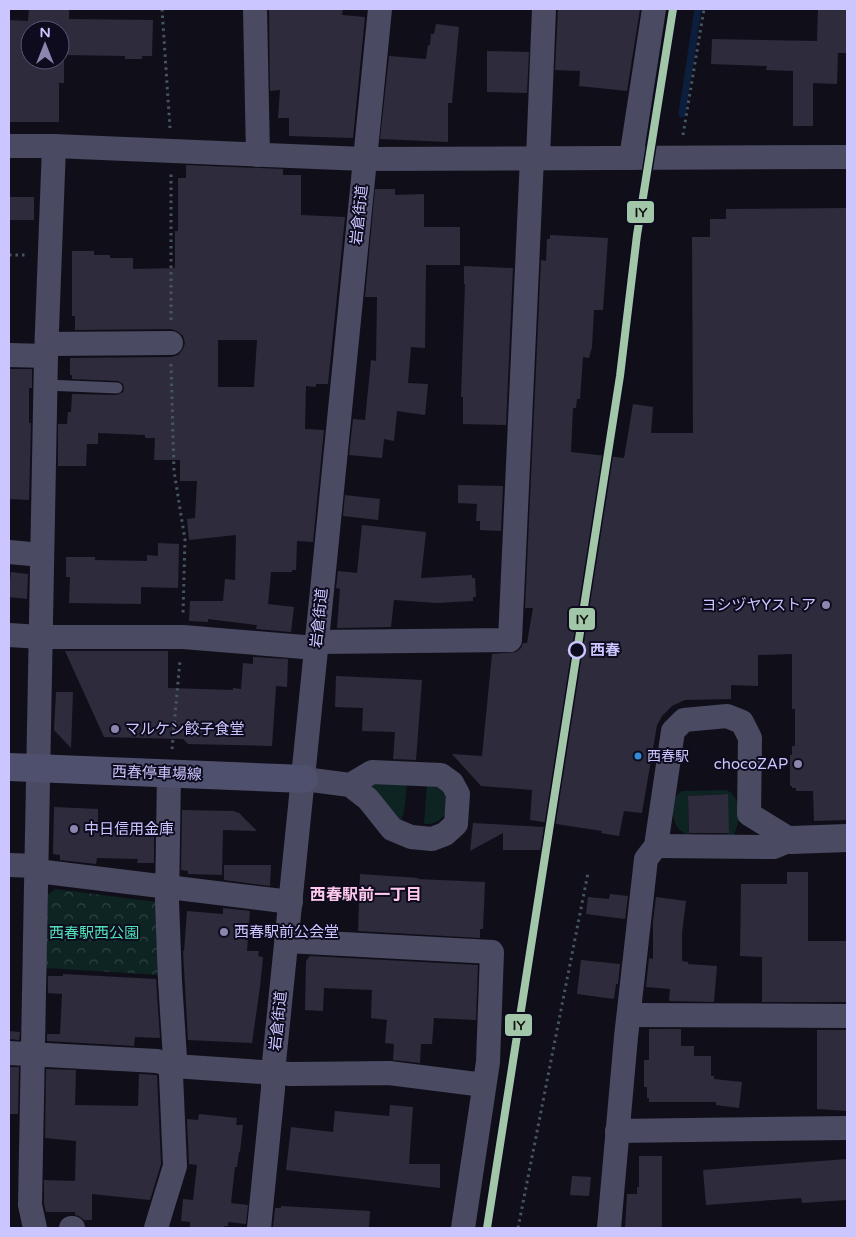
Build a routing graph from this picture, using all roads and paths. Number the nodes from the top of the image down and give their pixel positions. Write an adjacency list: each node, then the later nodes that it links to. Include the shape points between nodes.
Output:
1 (162, 9): 9 (path)
2 (255, 9): 10 (street)
3 (380, 9): 15 (street, 岩倉街道)
4 (544, 9): 12 (street)
5 (654, 9): 13 (street)
6 (704, 9): 14 (path)
7 (9, 146): 8 (street)
8 (54, 146): 9 (street); 17 (street)
9 (172, 151): 10 (street); 16 (path)
10 (258, 155): 15 (street)
11 (847, 157): 14 (street)
12 (535, 158): 13 (street); 15 (street); 26 (street, via 510,640)
13 (631, 158): 14 (street)
14 (680, 158)
15 (364, 159): 26 (street, 岩倉街道)
16 (171, 343): 17 (street); 25 (path, via 174,471 185,540)
17 (47, 350): 18 (street); 19 (street)
18 (9, 355)
19 (46, 385): 20 (lane); 22 (street)
20 (117, 388)
21 (9, 552): 22 (street)
22 (42, 555): 24 (street)
23 (9, 635): 24 (street)
24 (41, 637): 25 (street); 29 (street)
25 (182, 637): 26 (street); 27 (path)
26 (316, 645): 30 (street, 岩倉街道)
27 (170, 762): 29 (main road, 西春停車場線); 30 (main road, 西春停車場線); 40 (street)
28 (9, 767): 29 (main road, 西春停車場線)
29 (39, 768): 38 (street)
30 (304, 779): 31 (street); 41 (street, 岩倉街道)
31 (350, 785)
32 (749, 814): 34 (street); 35 (street, via 750,738 742,722 727,716 684,720 673,731); 36 (street)
33 (847, 838): 34 (street)
34 (791, 840): 36 (street, via 774,847)
35 (656, 846): 36 (street); 43 (street, via 646,859)
36 (735, 847)
37 (9, 865): 38 (street)
38 (37, 868): 40 (street); 46 (street)
39 (588, 873): 57 (path)
40 (168, 887): 41 (street); 47 (street)
41 (291, 902): 42 (street, 岩倉街道)
42 (287, 941): 48 (street, 岩倉街道); 49 (street, via 492,952 488,1062)
43 (629, 1015): 44 (street); 51 (street)
44 (847, 1016)
45 (9, 1053): 46 (street)
46 (33, 1055): 47 (street, via 157,1061); 52 (street)
47 (174, 1066): 48 (street); 54 (street, via 171,1075 174,1166)
48 (273, 1072): 49 (street, via 389,1073); 55 (street, 岩倉街道)
49 (484, 1085): 56 (street)
50 (847, 1128): 51 (street)
51 (617, 1131): 58 (street)
52 (19, 1204): 53 (street)
53 (35, 1228)
54 (156, 1228)
55 (259, 1228)
56 (463, 1228)
57 (518, 1228)
58 (609, 1228)

